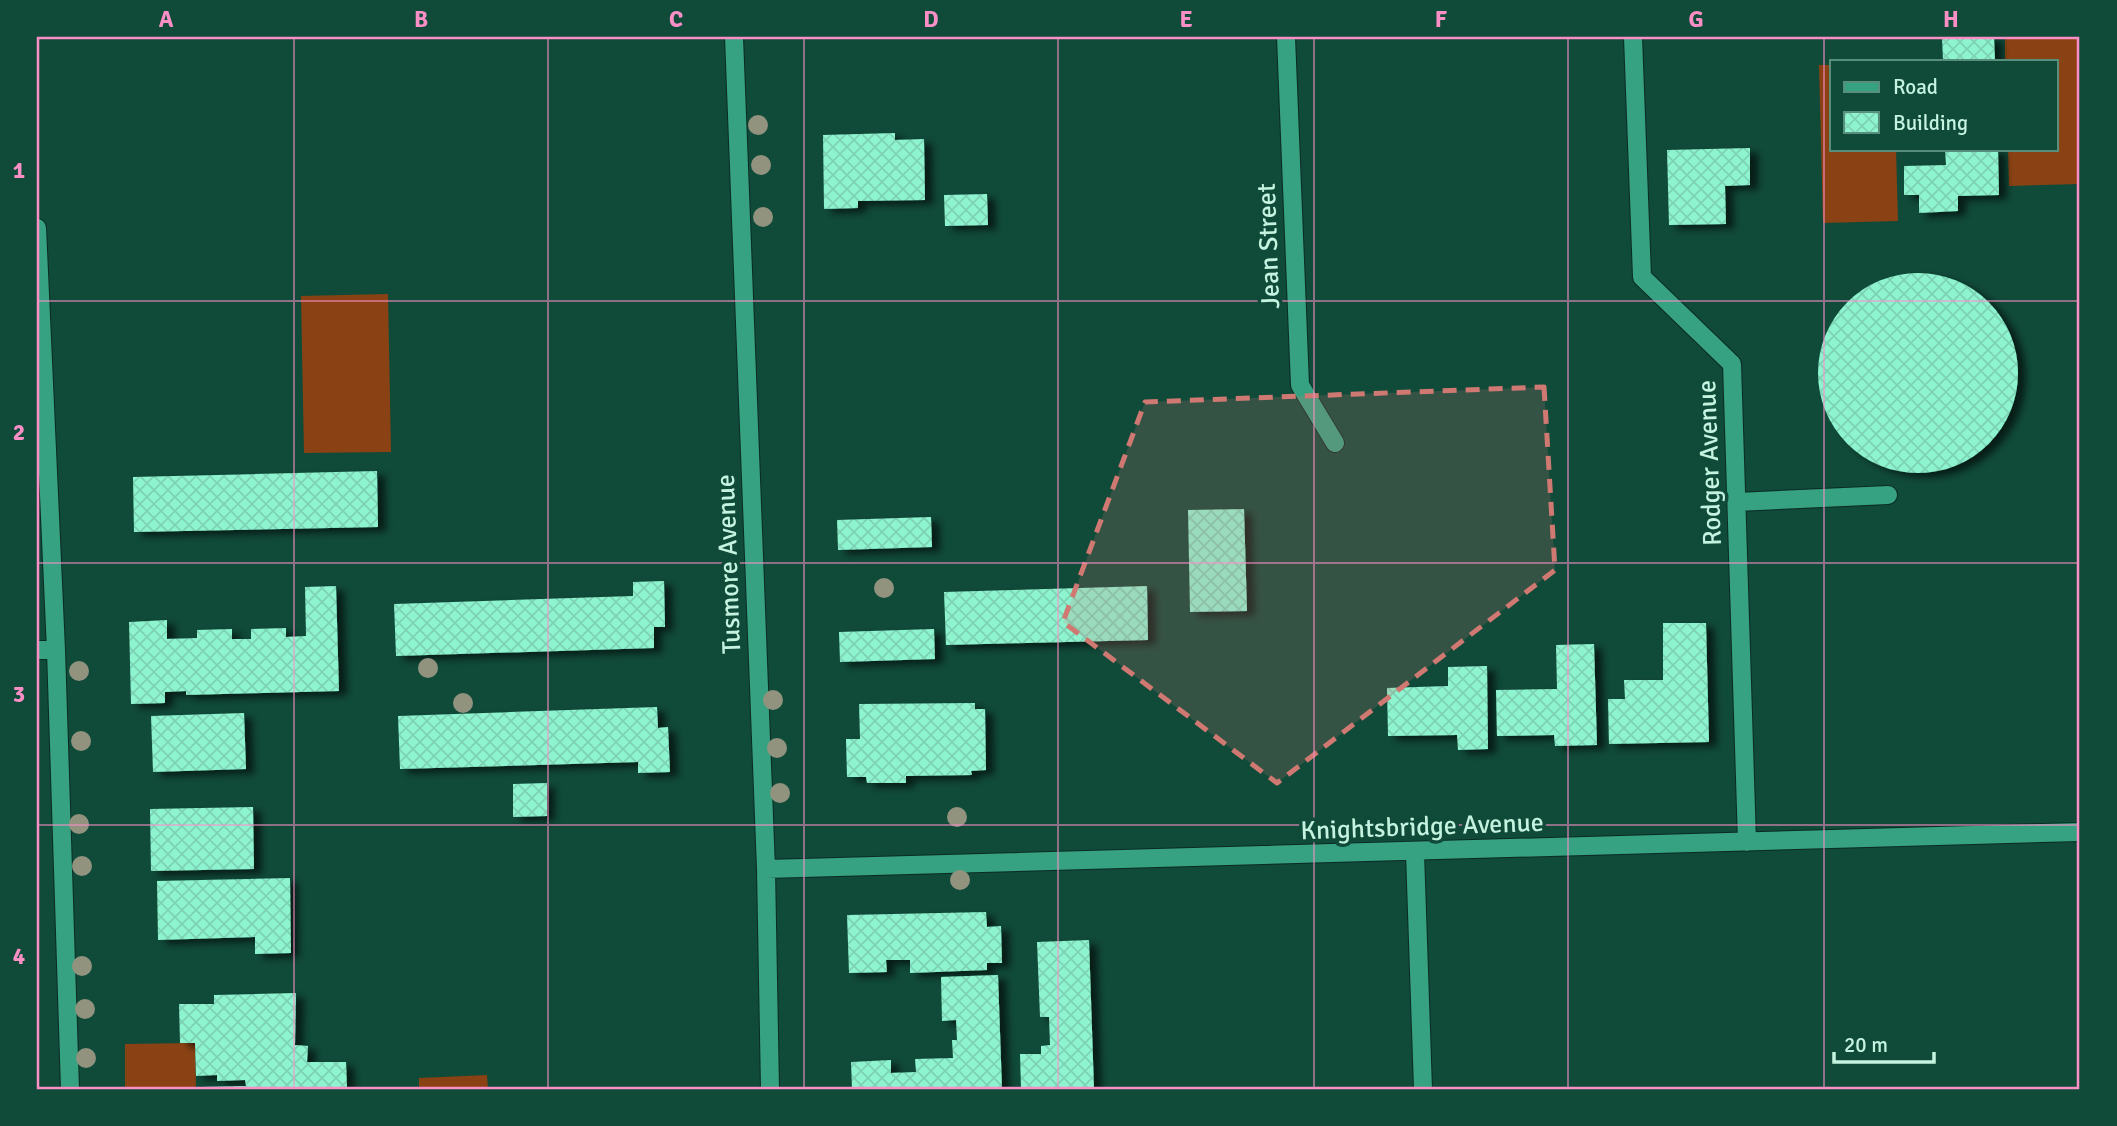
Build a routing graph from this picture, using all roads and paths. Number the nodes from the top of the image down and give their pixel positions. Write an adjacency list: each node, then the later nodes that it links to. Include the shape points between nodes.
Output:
1 (734, 37): 13 (street, Tusmore Avenue)
2 (1286, 37): 5 (street, Jean Street, via 1300,385)
3 (1633, 37): 7 (street, Rodger Avenue, via 1642,277 1732,364)
4 (37, 228): 9 (street)
5 (1335, 443)
6 (1888, 495): 7 (street)
7 (1737, 502): 11 (street, Rodger Avenue)
8 (37, 650): 9 (street)
9 (56, 650): 14 (street)
10 (2080, 832): 11 (street, Knightsbridge Avenue)
11 (1747, 842): 12 (street, Knightsbridge Avenue)
12 (1415, 853): 13 (street, Knightsbridge Avenue); 16 (street)
13 (766, 869): 15 (street, Tusmore Avenue)
14 (70, 1089)
15 (770, 1089)
16 (1423, 1089)

